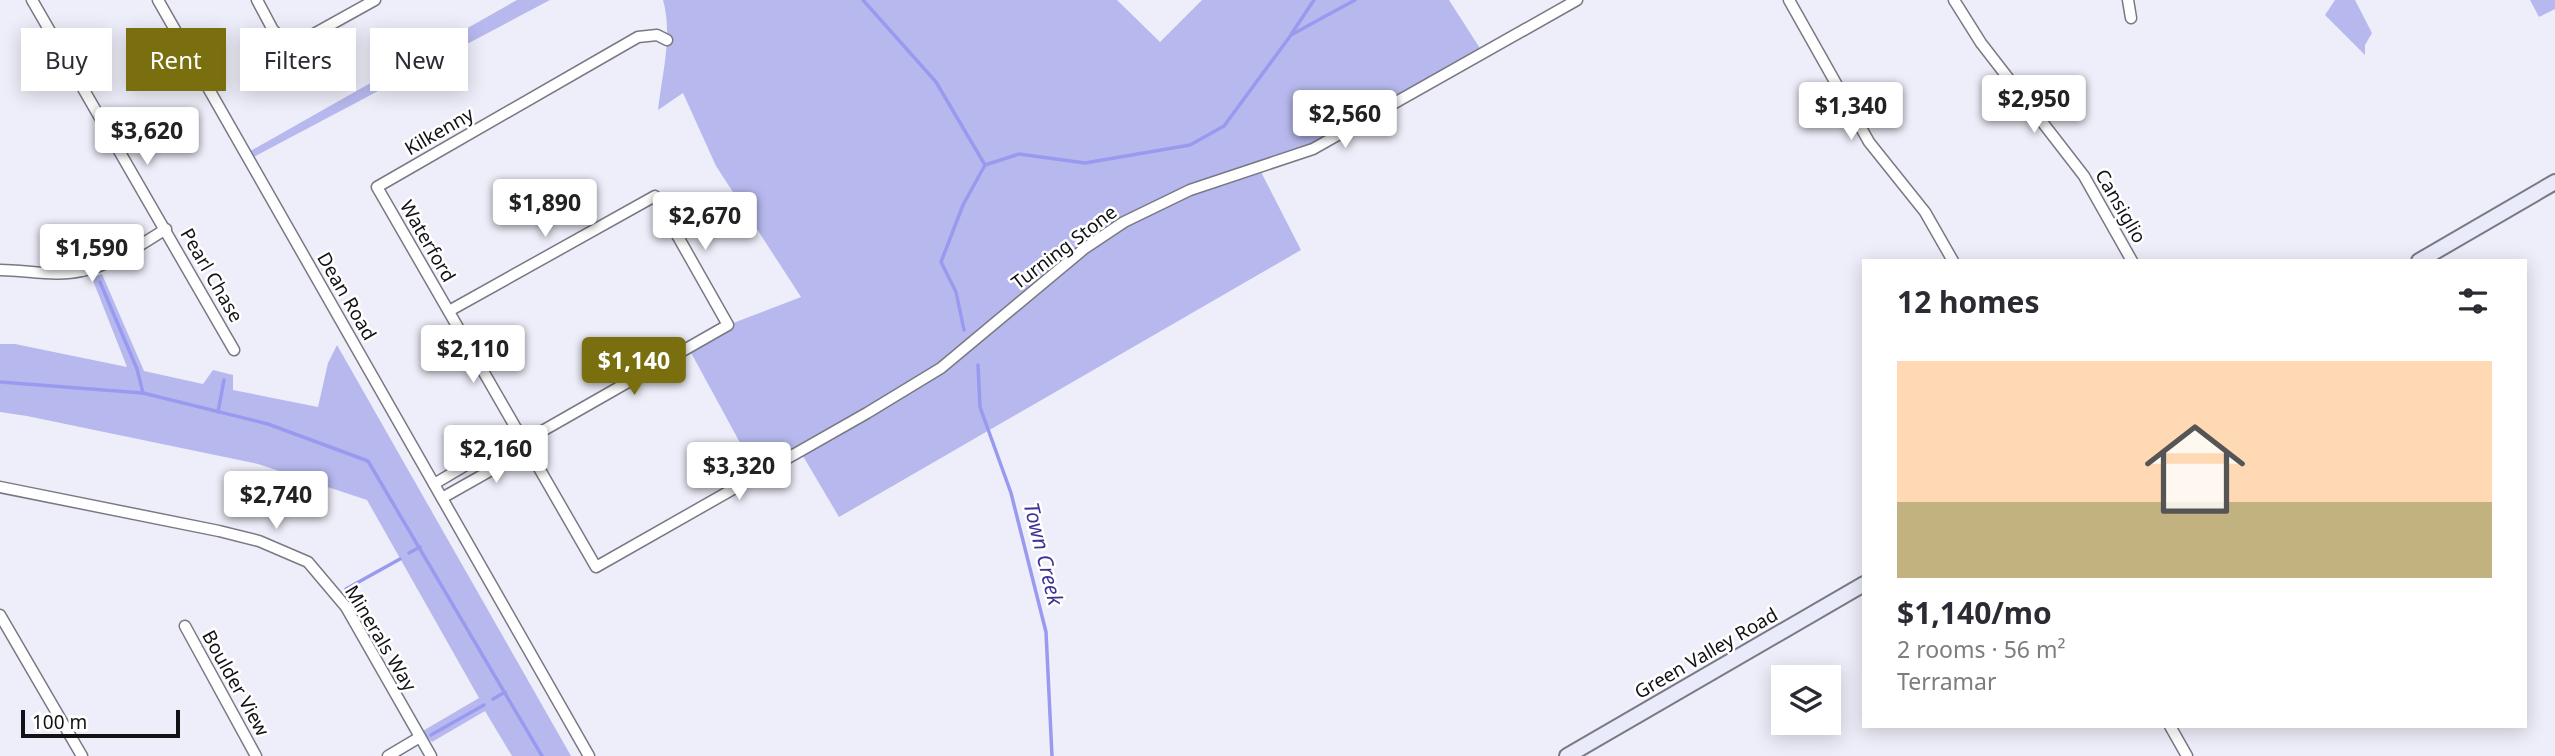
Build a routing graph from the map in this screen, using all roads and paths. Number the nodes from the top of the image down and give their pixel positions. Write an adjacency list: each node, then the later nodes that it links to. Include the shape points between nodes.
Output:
1 (32, 0): 13 (street, Pearl Chase)
2 (158, 0): 21 (street, Dean Road)
3 (257, 0): 4 (street, via 273,30 285,41 303,40)
4 (375, 0)
5 (1577, 0): 24 (street, Turning Stone, via 1313,149 1190,190 1124,222 1085,248 941,368)
6 (1789, 0): 14 (street, via 1869,142 1925,212)
7 (1954, 0): 15 (street, Cansiglio, via 2084,176)
8 (2128, 0): 9 (street)
9 (2131, 18)
10 (667, 40): 12 (street, Kilkenny, via 657,35 638,37)
11 (2555, 182): 16 (street)
12 (377, 187): 18 (street, Waterford)
13 (166, 229): 17 (street, via 125,254 83,271); 19 (street, Pearl Chase)
14 (1952, 259)
15 (2131, 259)
16 (2422, 259)
17 (0, 270)
18 (449, 311): 20 (street, Waterford); 20 (street, via 655,196 729,325)
19 (234, 350)
20 (523, 442): 21 (street, via 500,445); 23 (street, via 511,459); 24 (street, Waterford)
21 (434, 484): 23 (street, Dean Road)
22 (0, 487): 29 (street, Minerals Way, via 219,531 259,541 308,562 346,607)
23 (442, 498): 34 (street, Dean Road)
24 (596, 567)
25 (1862, 585): 35 (street, Green Valley Road)
26 (0, 615): 30 (street)
27 (185, 626): 31 (street, Boulder View)
28 (2171, 728): 36 (street)
29 (420, 737): 32 (street); 33 (street, Minerals Way)
30 (82, 756)
31 (256, 756)
32 (388, 756)
33 (431, 756)
34 (589, 756)
35 (1567, 756)
36 (2188, 756)

